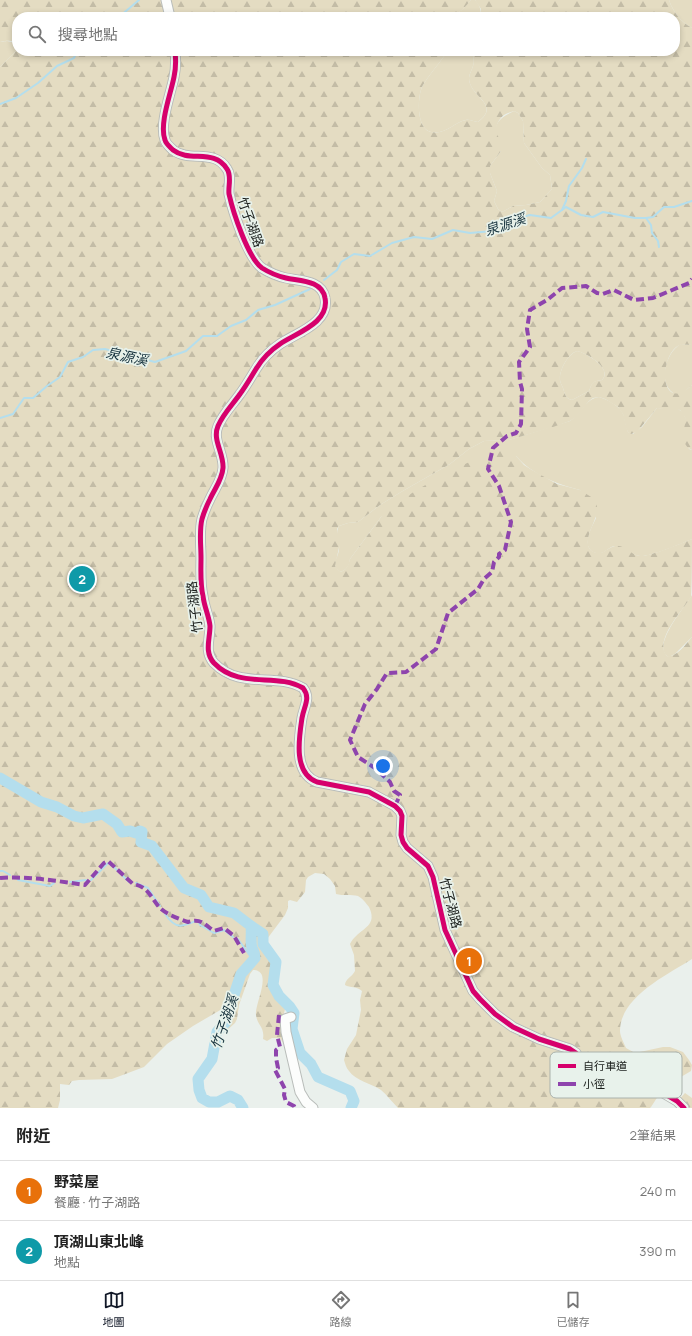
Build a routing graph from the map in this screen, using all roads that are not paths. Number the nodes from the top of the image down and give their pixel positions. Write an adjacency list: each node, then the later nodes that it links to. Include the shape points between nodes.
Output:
1 (166, 0): 2 (street)
2 (169, 12)
3 (176, 56): 5 (street, 竹子湖路, via 163,130 164,139 176,152 184,156 207,156 221,162 230,176 228,189 236,220 251,255 260,267 274,275 318,286 326,304 316,322 278,345 260,362 217,428 216,438 223,459 223,469 202,521 201,535 201,574 203,597 210,625 210,657 221,668 244,679 289,682 303,688 307,696 300,744 305,774 317,782 368,792 400,811 400,835 407,848 428,866 433,877 445,930 473,991 495,1014 513,1027)
4 (291, 1017): 7 (street, via 286,1019 286,1032 300,1092)
5 (574, 1052)
6 (673, 1098): 8 (street, 竹子湖路)
7 (313, 1108)
8 (684, 1108)

